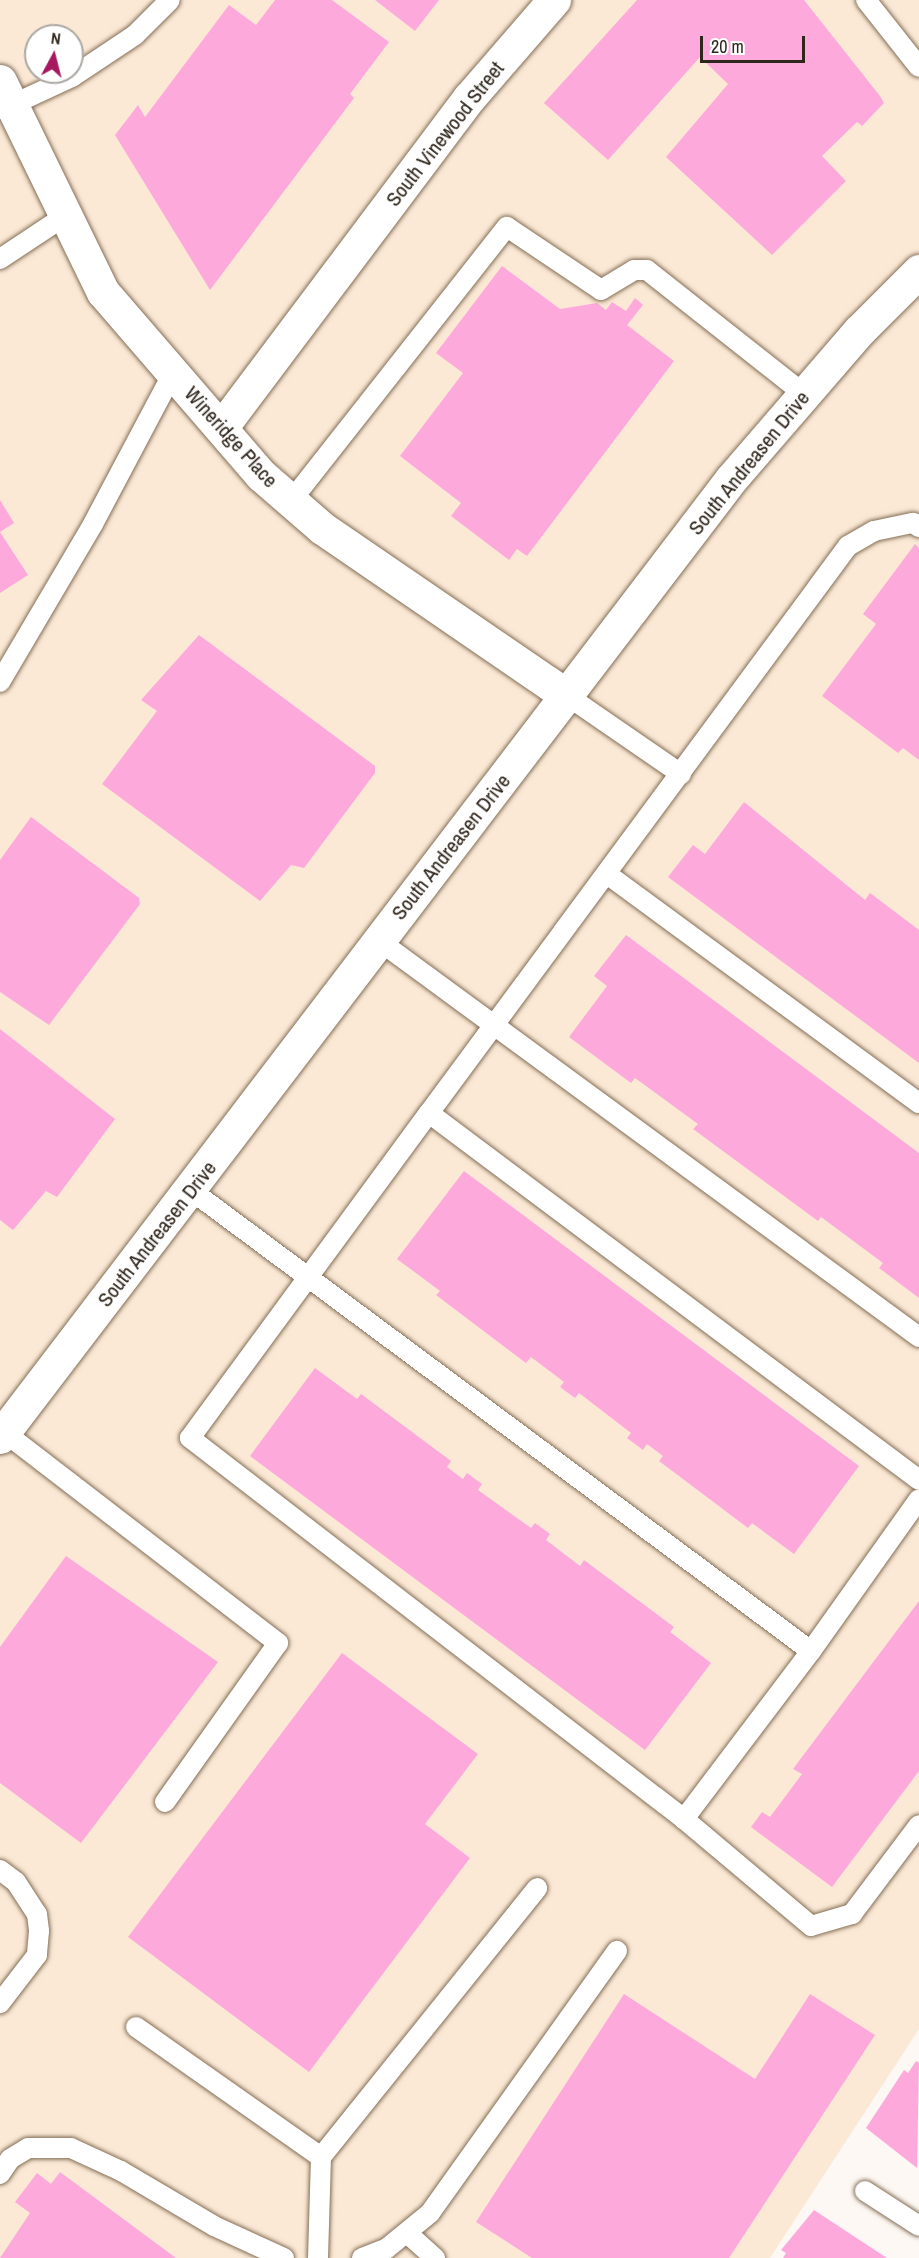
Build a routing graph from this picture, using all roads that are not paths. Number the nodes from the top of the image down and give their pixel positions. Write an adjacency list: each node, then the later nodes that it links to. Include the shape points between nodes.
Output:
1 (170, 0): 5 (lane, via 135,35 72,77)
2 (554, 0): 11 (street, South Vinewood Street, via 469,98)
3 (866, 0): 4 (lane)
4 (919, 67)
5 (4, 99): 6 (street, Wineridge Place)
6 (65, 216): 7 (lane); 9 (street, Wineridge Place, via 103,292)
7 (0, 258)
8 (919, 271): 10 (street, South Andreasen Drive)
9 (173, 373): 11 (street, Wineridge Place); 14 (lane, via 93,524)
10 (804, 394): 12 (lane, via 647,270 634,270 602,290 507,227); 15 (street, South Andreasen Drive, via 732,478)
11 (221, 428): 12 (street, Wineridge Place, via 261,475)
12 (291, 501): 15 (street, Wineridge Place, via 322,528)
13 (919, 527): 16 (lane, via 913,523 874,531 848,546)
14 (0, 682)
15 (569, 697): 16 (lane); 18 (street, South Andreasen Drive)
16 (681, 774): 17 (lane)
17 (608, 874): 19 (lane); 20 (lane)
18 (378, 940): 19 (lane); 22 (street, South Andreasen Drive)
19 (494, 1029): 21 (lane); 24 (lane)
20 (919, 1103)
21 (429, 1113): 23 (lane); 26 (lane)
22 (192, 1191): 23 (lane); 25 (street, South Andreasen Drive)
23 (308, 1278): 28 (lane); 30 (lane, via 189,1438)
24 (919, 1337)
25 (2, 1434): 29 (lane, via 278,1643)
26 (919, 1480)
27 (919, 1499): 28 (lane)
28 (811, 1651): 30 (lane)
29 (165, 1802)
30 (684, 1819): 31 (lane, via 811,1926 852,1914)
31 (919, 1825)
32 (0, 1870): 35 (lane, via 16,1882 37,1914 39,1930 38,1955)
33 (537, 1888): 37 (lane)
34 (617, 1951): 41 (lane, via 430,2213)
35 (0, 2002)
36 (136, 2026): 37 (lane)
37 (321, 2157): 43 (lane)
38 (0, 2174): 42 (lane, via 10,2159 28,2148 71,2148 121,2171 214,2226)
39 (865, 2191): 40 (lane)
40 (919, 2226)
41 (407, 2233): 44 (lane, via 386,2250); 45 (lane)
42 (284, 2258)
43 (318, 2258)
44 (362, 2258)
45 (435, 2258)

